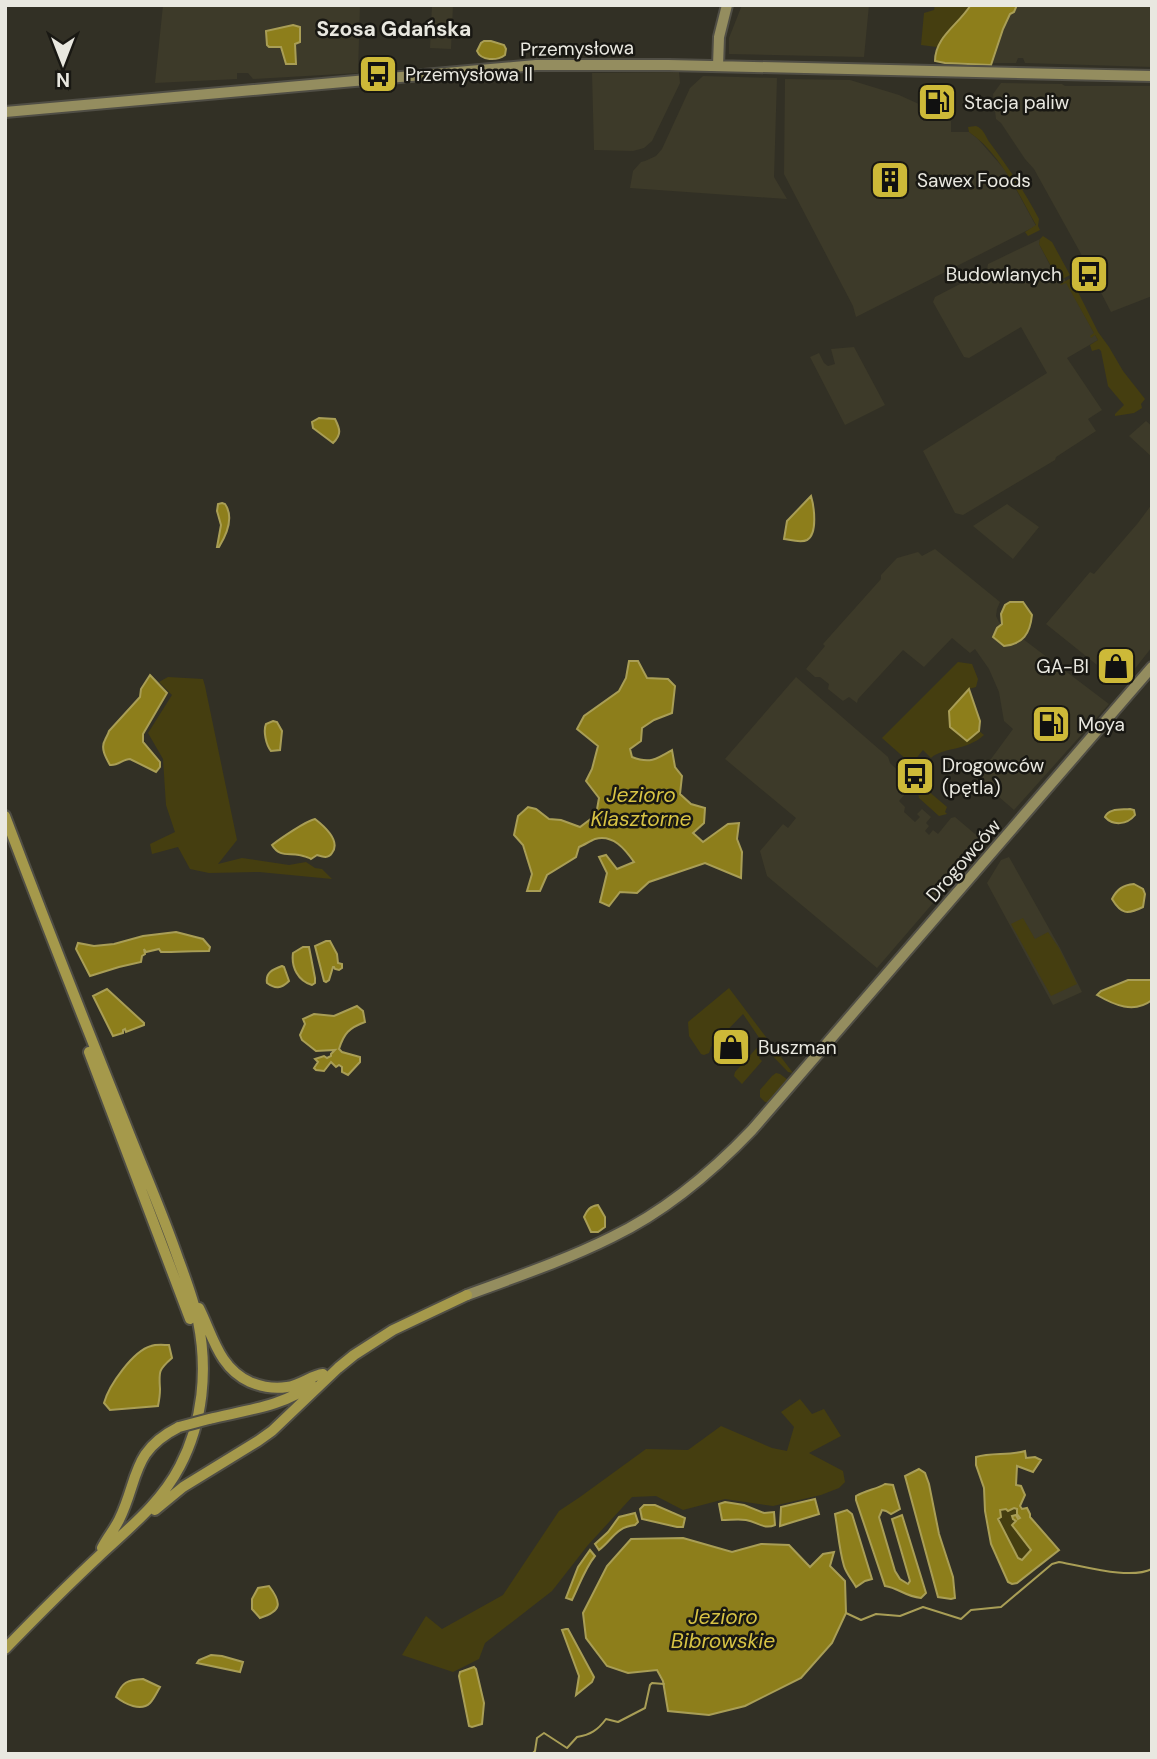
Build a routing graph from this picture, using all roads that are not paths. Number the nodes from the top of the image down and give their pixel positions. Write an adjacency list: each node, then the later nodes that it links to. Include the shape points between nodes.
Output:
1 (727, 5): 2 (main road)
2 (718, 66): 3 (main road, Przemysłowa); 4 (main road, Przemysłowa, via 536,65)
3 (1152, 76)
4 (5, 113)
5 (1152, 667): 9 (main road, Drogowców, via 800,1075 714,1168 640,1222 576,1254)
6 (5, 816): 8 (main road)
7 (5, 833): 10 (main road)
8 (184, 1274): 10 (main road, via 198,1320); 11 (main road, via 215,1345 237,1374 256,1385 282,1388)
9 (467, 1295): 11 (main road, via 390,1326); 12 (main road, via 372,1342 272,1431)
10 (201, 1351): 12 (main road, via 195,1432 174,1476)
11 (323, 1374): 13 (main road, bridge, via 290,1397 178,1427 162,1436 141,1459 119,1520)
12 (147, 1512): 13 (main road)
13 (100, 1555): 14 (main road)
14 (5, 1650)

